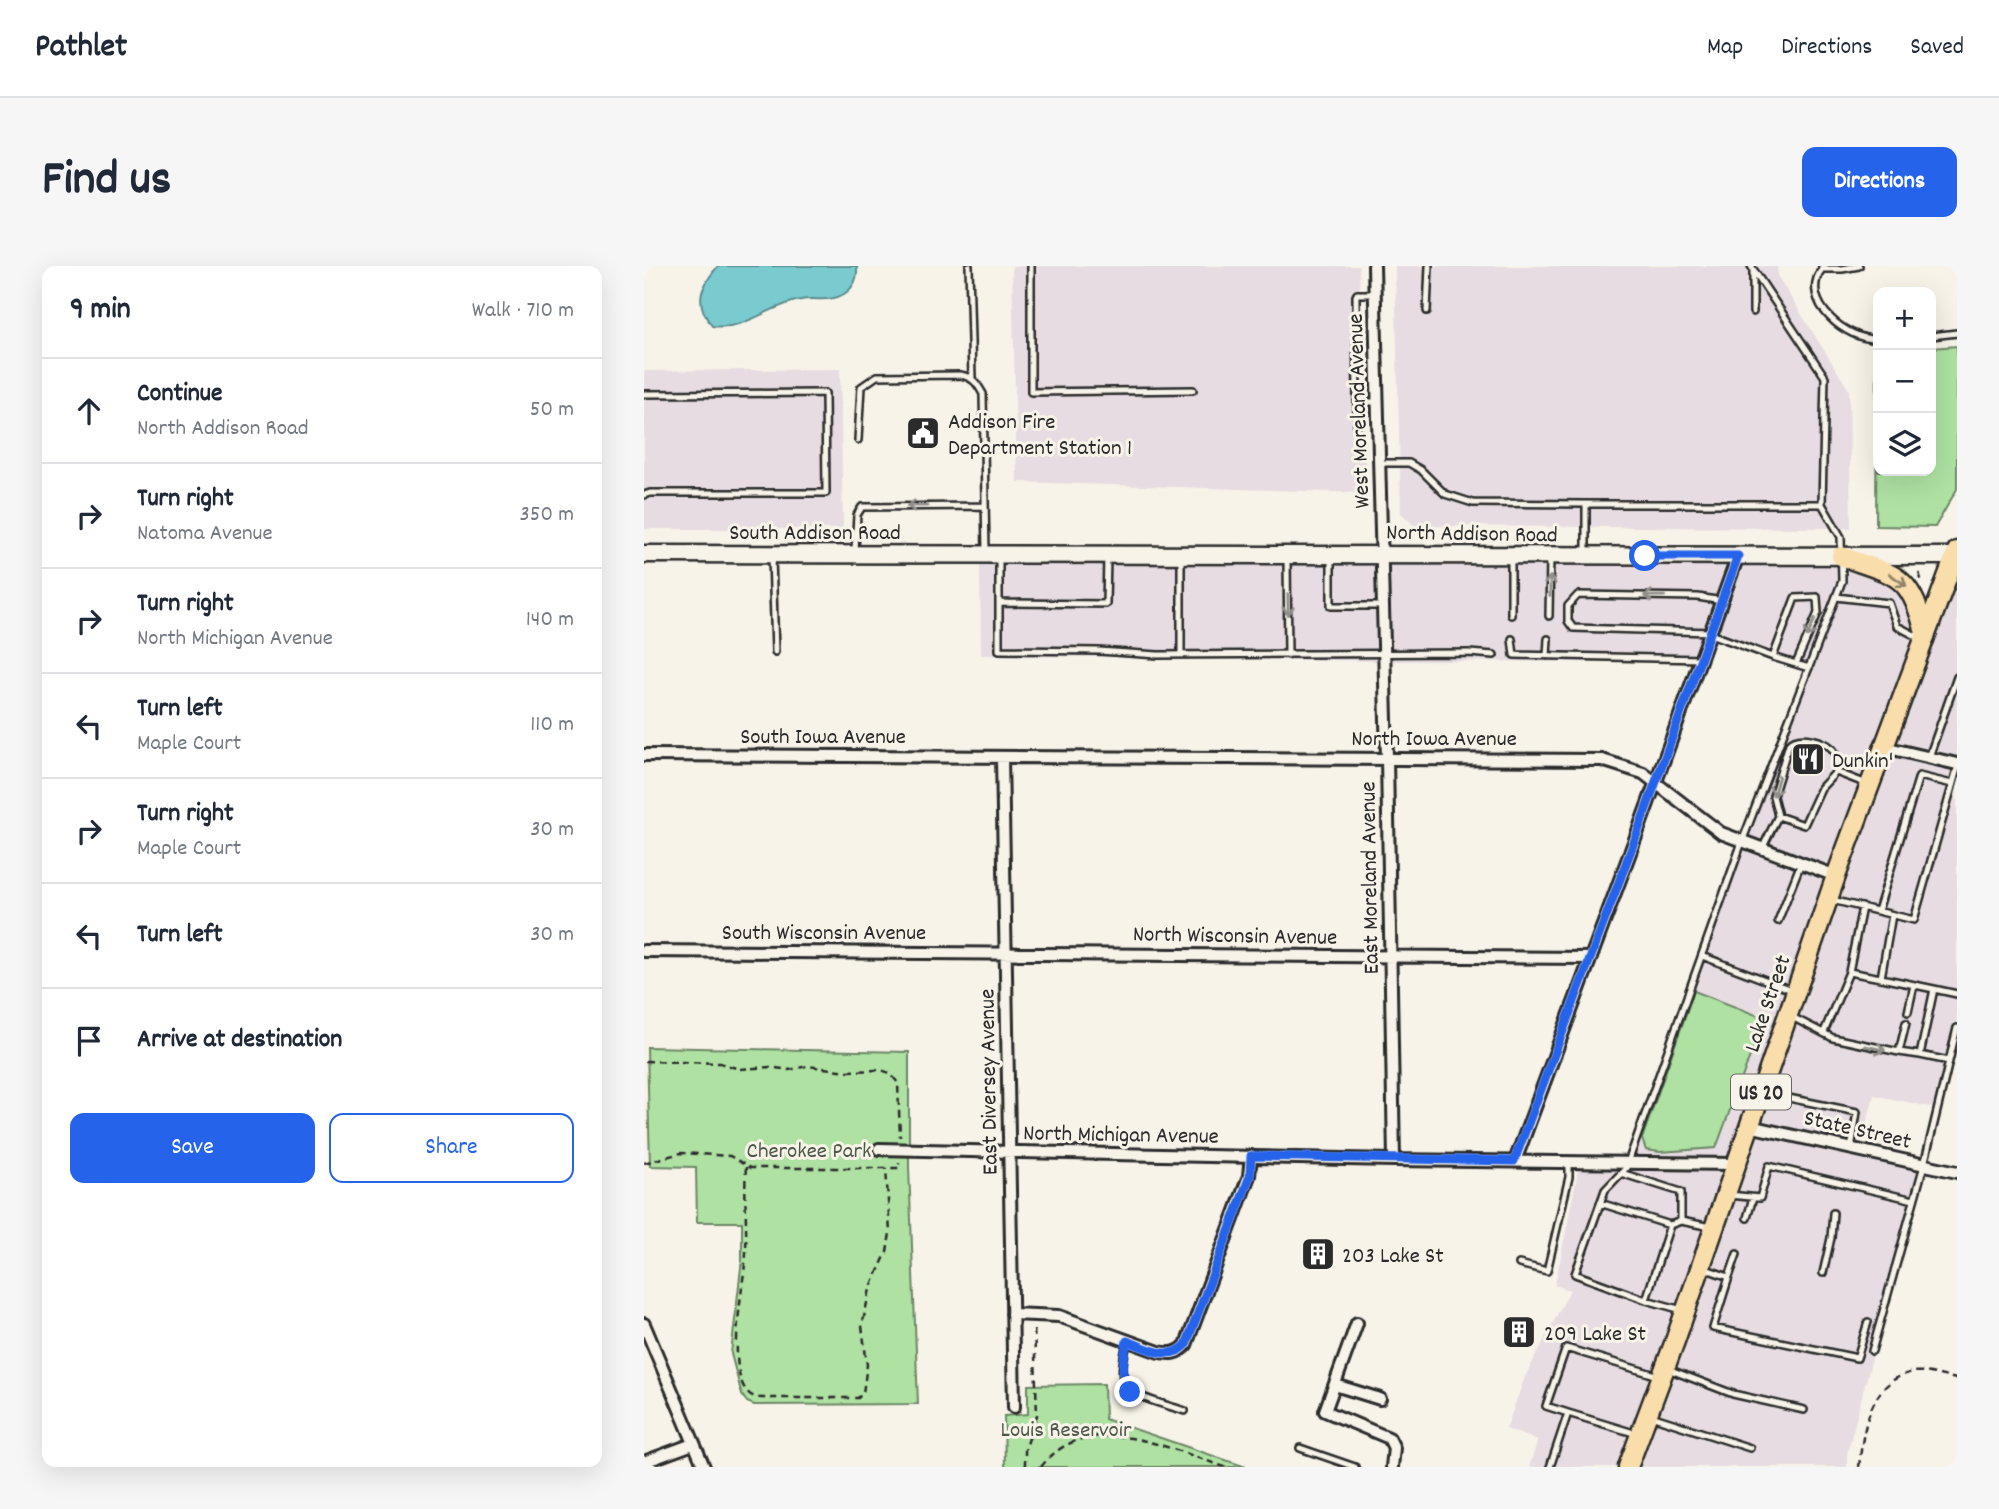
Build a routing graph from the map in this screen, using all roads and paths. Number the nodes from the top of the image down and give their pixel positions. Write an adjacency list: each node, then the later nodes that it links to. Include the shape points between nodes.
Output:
1 (969, 266): 14 (lane)
2 (1031, 266): 15 (lane, via 1031,392)
3 (1374, 266): 8 (street, West Moreland Avenue)
4 (1429, 266): 9 (lane)
5 (1859, 266): 7 (lane)
6 (1752, 267): 10 (lane); 24 (lane, via 1825,377)
7 (1822, 267): 13 (lane, via 1815,286 1828,317 1838,327)
8 (1375, 294): 17 (lane, via 1356,296); 18 (street, West Moreland Avenue)
9 (1427, 311)
10 (1753, 312)
11 (1957, 333): 12 (lane)
12 (1936, 335)
13 (1873, 340)
14 (972, 379): 20 (lane, via 877,376 861,387); 25 (lane, via 983,394)
15 (1193, 390)
16 (644, 394): 22 (lane, via 825,393 826,493)
17 (1357, 402): 18 (lane); 19 (lane)
18 (1378, 402): 21 (street, West Moreland Avenue)
19 (1357, 427)
20 (858, 440)
21 (1379, 463): 23 (lane, via 1409,463 1445,494 1473,503); 31 (street, West Moreland Avenue)
22 (644, 495)
23 (1586, 504): 24 (lane); 37 (lane)
24 (1822, 504): 39 (lane, via 1841,537)
25 (985, 506): 28 (lane, one-way to 28, via 862,507 857,515); 29 (lane)
26 (644, 554): 27 (street, South Addison Road)
27 (772, 554): 28 (street, South Addison Road); 53 (lane)
28 (855, 554): 29 (street, South Addison Road)
29 (993, 554): 30 (street, North Addison Road); 45 (lane)
30 (1107, 554): 32 (street, North Addison Road); 45 (lane, via 1106,604)
31 (1382, 554): 34 (street, North Addison Road); 40 (street, North Addison Road); 46 (street, East Moreland Avenue)
32 (1181, 555): 33 (street, North Addison Road); 54 (lane)
33 (1287, 555): 34 (street, North Addison Road); 55 (lane, one-way to 55)
34 (1331, 555): 46 (lane, via 1331,606)
35 (1956, 555): 39 (street, North Addison Road); 50 (main road, Lake Street / US 20)
36 (1550, 556): 37 (street, North Addison Road); 40 (street, North Addison Road); 48 (lane, one-way to 36)
37 (1586, 556): 38 (street, North Addison Road)
38 (1738, 556): 39 (street, North Addison Road); 44 (street)
39 (1841, 556): 43 (lane, via 1842,581); 50 (main road, one-way to 50, via 1892,574 1907,585 1920,612)
40 (1511, 557): 47 (lane)
41 (1919, 573): 42 (path)
42 (1925, 581)
43 (1836, 597): 50 (lane, via 1889,603 1897,626); 62 (lane)
44 (1722, 601): 49 (street); 49 (lane, one-way to 49, via 1578,595 1568,606 1573,628)
45 (999, 603): 54 (lane, via 999,650)
46 (1383, 606): 56 (street, East Moreland Avenue)
47 (1511, 615)
48 (1549, 616)
49 (1711, 633): 59 (lane); 60 (street)
50 (1924, 636): 64 (main road, Lake Street / US 20)
51 (1512, 639): 58 (lane, via 1514,655)
52 (1548, 639): 58 (lane)
53 (775, 652)
54 (1181, 655): 55 (lane)
55 (1288, 655): 56 (lane)
56 (1384, 655): 57 (lane); 68 (street, East Moreland Avenue)
57 (1493, 655)
58 (1548, 656): 60 (lane)
59 (1773, 657): 61 (lane); 61 (lane, one-way to 61, via 1796,598 1817,597 1818,613)
60 (1702, 659): 71 (street)
61 (1796, 664): 62 (lane)
62 (1810, 668): 75 (lane)
63 (1957, 677): 67 (lane)
64 (1884, 747): 67 (street); 73 (main road, Lake Street / US 20)
65 (644, 755): 66 (street, South Iowa Avenue)
66 (1002, 757): 68 (street, North Iowa Avenue); 85 (street, East Diversey Avenue)
67 (1929, 757): 69 (street)
68 (1387, 758): 71 (street, North Iowa Avenue, via 1602,760 1632,768); 87 (street, East Moreland Avenue)
69 (1957, 766): 72 (lane)
70 (1836, 772): 73 (lane); 74 (lane, via 1821,788 1804,825); 74 (lane, one-way to 74, via 1836,752 1830,746 1804,737 1793,740 1773,796)
71 (1656, 782): 75 (street, North Iowa Avenue, via 1721,834); 88 (street)
72 (1952, 784): 81 (lane, via 1919,776); 82 (lane, via 1914,920)
73 (1870, 786): 78 (main road, Lake Street / US 20)
74 (1777, 816): 76 (lane)
75 (1742, 842): 76 (street, North Iowa Avenue); 86 (lane)
76 (1762, 849): 77 (street, North Iowa Avenue)
77 (1801, 863): 78 (street, North Iowa Avenue); 83 (lane)
78 (1836, 876): 79 (main road, Lake Street / US 20)
79 (1828, 899): 80 (lane); 93 (main road, Lake Street / US 20)
80 (1861, 907): 81 (lane); 89 (lane)
81 (1878, 911): 82 (lane)
82 (1892, 915): 90 (lane)
83 (1778, 921)
84 (644, 951): 85 (street, South Wisconsin Avenue)
85 (1005, 952): 87 (street, North Wisconsin Avenue); 109 (street, East Diversey Avenue)
86 (1702, 956): 93 (lane); 119 (lane)
87 (1390, 957): 88 (street, North Wisconsin Avenue); 111 (street, East Moreland Avenue)
88 (1591, 958): 112 (street)
89 (1849, 972): 90 (lane); 99 (lane)
90 (1881, 978): 91 (lane)
91 (1914, 985): 92 (lane); 95 (lane)
92 (1934, 989): 94 (lane); 101 (lane)
93 (1796, 992): 96 (main road, Lake Street / US 20)
94 (1957, 994)
95 (1908, 1012)
96 (1787, 1015): 99 (lane); 104 (main road, Lake Street / US 20)
97 (1906, 1023): 100 (lane)
98 (1957, 1028): 103 (lane)
99 (1824, 1032): 100 (lane, one-way to 100)
100 (1899, 1052): 101 (lane)
101 (1920, 1055): 103 (lane)
102 (645, 1061): 107 (path, via 890,1073 900,1095)
103 (1949, 1061): 116 (lane)
104 (1761, 1092): 105 (main road, Lake Street / US 20); 108 (lane, via 1857,1112)
105 (1749, 1126): 108 (street, State Street); 115 (main road, Lake Street / US 20)
106 (878, 1149): 107 (street, North Michigan Avenue)
107 (900, 1149): 109 (street, North Michigan Avenue); 118 (path, via 899,1168)
108 (1851, 1149): 116 (street, State Street)
109 (1009, 1152): 110 (street, North Michigan Avenue); 137 (street, East Diversey Avenue)
110 (1251, 1156): 111 (street, North Michigan Avenue); 142 (street, via 1250,1176 1186,1345 1171,1354)
111 (1394, 1160): 112 (street, North Michigan Avenue)
112 (1514, 1161): 113 (street, North Michigan Avenue)
113 (1569, 1162): 119 (street, North Michigan Avenue); 131 (lane, via 1547,1271)
114 (644, 1163): 117 (path, via 681,1153 730,1156)
115 (1736, 1164): 119 (street, North Michigan Avenue); 121 (main road, Lake Street / US 20)
116 (1924, 1165): 120 (street, State Street); 123 (lane)
117 (746, 1167): 118 (path); 118 (path, via 746,1249 736,1348 747,1391 766,1398 858,1398 863,1393 867,1365 862,1326 890,1233)
118 (886, 1168)
119 (1624, 1168): 124 (lane); 127 (lane, via 1681,1192)
120 (1957, 1172)
121 (1726, 1195): 122 (lane); 129 (main road, Lake Street / US 20)
122 (1753, 1198): 123 (lane, via 1760,1198 1769,1166); 126 (lane)
123 (1914, 1200): 143 (lane)
124 (1600, 1203): 128 (lane); 135 (lane, via 1575,1274)
125 (1833, 1213): 133 (lane)
126 (1747, 1218)
127 (1681, 1221): 128 (lane); 129 (lane)
128 (1670, 1225): 135 (lane)
129 (1714, 1227): 132 (main road, Lake Street / US 20)
130 (1737, 1254): 134 (lane)
131 (1519, 1264)
132 (1700, 1267): 134 (lane); 136 (main road, Lake Street / US 20)
133 (1823, 1273)
134 (1729, 1277): 139 (lane, via 1713,1328 1857,1359)
135 (1646, 1300): 136 (lane)
136 (1685, 1310): 144 (main road, Lake Street / US 20)
137 (1012, 1314): 138 (street); 148 (street, East Diversey Avenue)
138 (1033, 1315): 142 (street, via 1059,1316); 159 (path, via 1037,1415 1025,1450)
139 (1868, 1322)
140 (1357, 1323): 146 (street)
141 (644, 1324): 154 (street)
142 (1127, 1341): 150 (lane, via 1123,1376 1130,1392)
143 (1872, 1351)
144 (1663, 1372): 149 (lane); 151 (lane, via 1566,1348 1546,1406); 152 (main road, Lake Street / US 20)
145 (1957, 1379): 166 (path, via 1913,1372 1892,1382 1873,1402)
146 (1335, 1385): 147 (street); 163 (street, via 1325,1411 1389,1438 1394,1448)
147 (1380, 1399)
148 (1014, 1407)
149 (1804, 1410)
150 (1185, 1411)
151 (1568, 1413): 153 (lane); 164 (lane)
152 (1648, 1415): 153 (main road, Lake Street / US 20); 156 (lane)
153 (1640, 1434): 165 (main road, Lake Street / US 20)
154 (693, 1444): 157 (street); 158 (street)
155 (1300, 1448): 162 (lane)
156 (1750, 1448)
157 (644, 1462)
158 (704, 1467)
159 (1025, 1467)
160 (1041, 1467): 161 (path, via 1077,1440 1109,1435 1137,1439)
161 (1225, 1467)
162 (1355, 1467)
163 (1392, 1467)
164 (1550, 1467)
165 (1628, 1467)
166 (1859, 1467)

